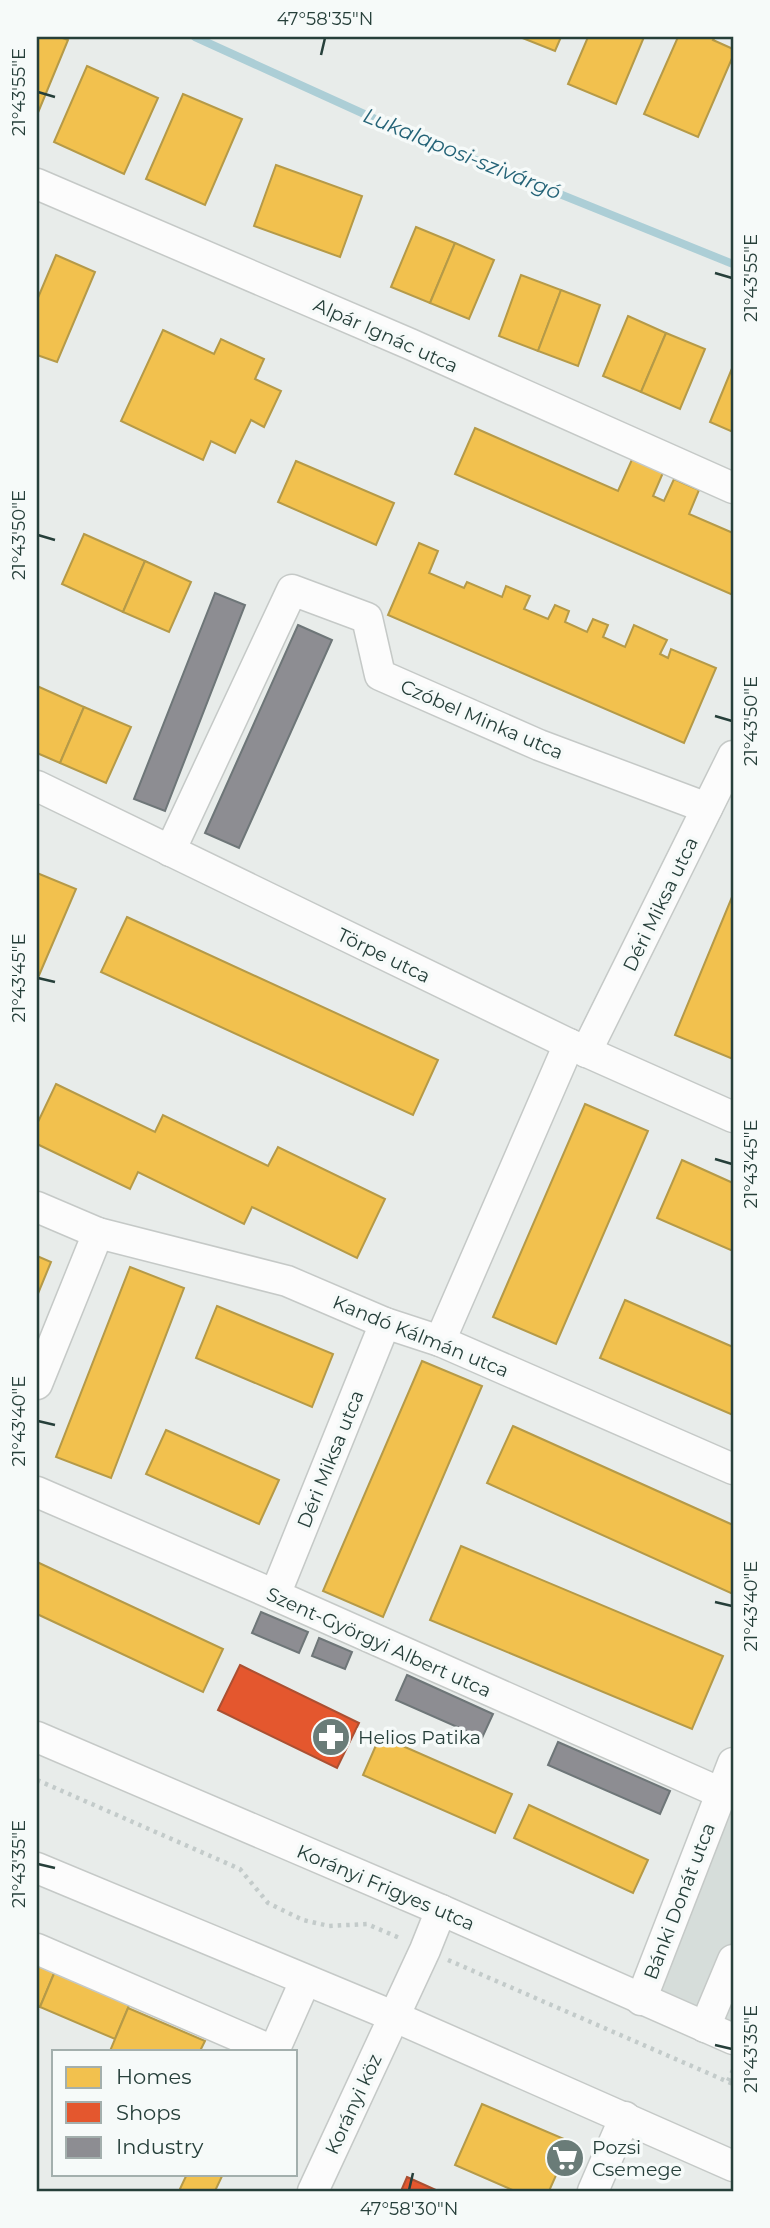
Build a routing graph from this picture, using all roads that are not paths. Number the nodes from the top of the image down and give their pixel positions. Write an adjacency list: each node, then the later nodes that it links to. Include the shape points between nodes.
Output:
1 (37, 184): 2 (street, Alpár Ignác utca)
2 (733, 488)
3 (733, 756): 5 (street, Déri Miksa utca)
4 (37, 786): 6 (street, Törpe utca)
5 (707, 808): 6 (street, Czóbel Minka utca, via 539,745 380,675 367,618 292,590); 7 (street, Déri Miksa utca)
6 (170, 851): 7 (street, Törpe utca)
7 (578, 1048): 8 (street, Törpe utca); 12 (street, Déri Miksa utca)
8 (733, 1117)
9 (37, 1207): 10 (street, Kandó Kálmán utca)
10 (99, 1233): 11 (street, Kandó Kálmán utca, via 288,1281); 13 (street)
11 (385, 1323): 12 (street, Kandó Kálmán utca); 16 (street, Déri Miksa utca)
12 (440, 1341): 14 (street, Kandó Kálmán utca)
13 (37, 1384)
14 (733, 1469)
15 (37, 1492): 16 (street, Szent-Györgyi Albert utca)
16 (275, 1595): 19 (street, Szent-Györgyi Albert utca)
17 (37, 1737): 21 (street, Korányi Frigyes utca)
18 (733, 1763): 19 (street, Bánki Donát utca)
19 (721, 1793): 25 (street, Bánki Donát utca)
20 (37, 1868): 24 (street)
21 (441, 1910): 25 (street, Korányi Frigyes utca); 26 (street, Korányi köz)
22 (37, 1949): 29 (street)
23 (733, 1959): 27 (street)
24 (305, 1981): 26 (street); 30 (street)
25 (641, 2000): 27 (street, Korányi Frigyes utca)
26 (393, 2016): 31 (street); 33 (street, Korányi köz)
27 (705, 2027): 28 (street, Korányi Frigyes utca)
28 (733, 2039)
29 (272, 2050)
30 (274, 2050)
31 (625, 2117): 32 (street); 34 (street)
32 (733, 2166)
33 (313, 2191)
34 (593, 2191)

